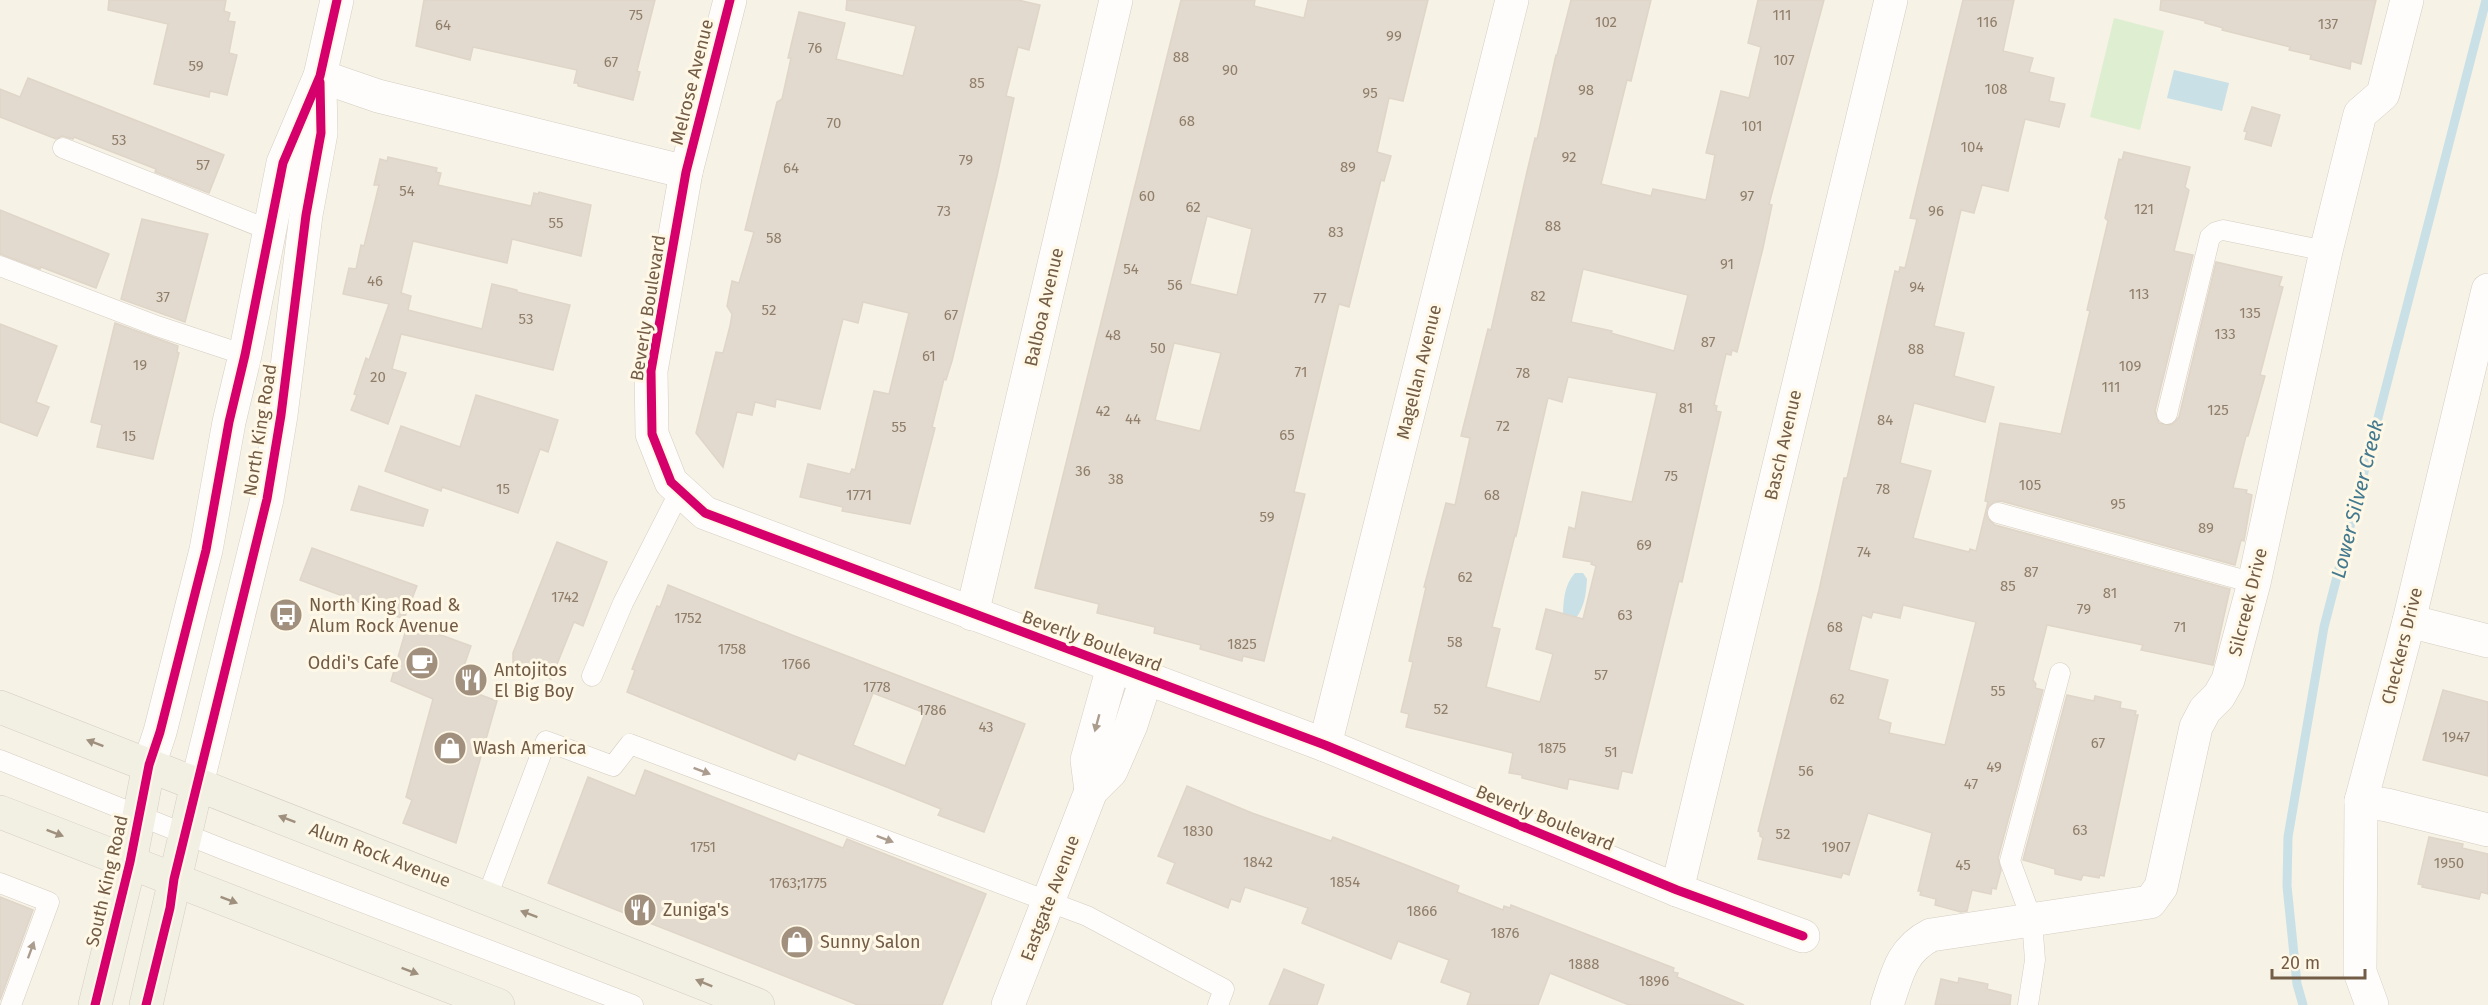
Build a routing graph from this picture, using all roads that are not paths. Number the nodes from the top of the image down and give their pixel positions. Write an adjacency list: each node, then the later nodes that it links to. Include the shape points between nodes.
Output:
1 (337, 0): 7 (street, North King Road)
2 (730, 0): 9 (street, Melrose Avenue)
3 (1116, 0): 19 (street, Balboa Avenue)
4 (1512, 0): 27 (street, Magellan Avenue)
5 (1891, 0): 40 (street, Basch Avenue)
6 (2407, 0): 11 (street, Silcreek Drive, via 2383,94 2360,114)
7 (320, 76): 9 (street, via 378,96); 10 (street, North King Road, via 283,163); 30 (street, North King Road, via 321,133 267,499)
8 (63, 148): 10 (lane)
9 (686, 172): 16 (street, Beverly Boulevard, via 651,370 652,434 671,482)
10 (269, 230): 14 (street, North King Road)
11 (2326, 251): 15 (lane, via 2223,230 2210,237); 18 (street, Silcreek Drive)
12 (0, 266): 14 (lane)
13 (2486, 306): 20 (street, Checkers Drive)
14 (245, 355): 29 (street, North King Road, via 206,550)
15 (2167, 414)
16 (680, 491): 19 (street, Beverly Boulevard, via 705,513); 24 (lane, via 622,603)
17 (1998, 513): 18 (lane)
18 (2254, 583): 43 (street, Silcreek Drive, via 2228,680 2196,727 2161,887 2150,902)
19 (972, 614): 22 (street, Beverly Boulevard)
20 (2409, 621): 21 (street); 32 (street, Checkers Drive)
21 (2488, 641)
22 (1113, 667): 25 (street, Beverly Boulevard); 31 (street, Eastgate Avenue, one-way to 31, via 1087,760)
23 (2060, 673): 43 (lane, via 2010,861)
24 (592, 676)
25 (1146, 679): 27 (street, Beverly Boulevard); 31 (street, Eastgate Avenue, via 1111,771)
26 (0, 707): 29 (main road, Alum Rock Avenue, one-way to 26)
27 (1325, 745): 40 (street, Beverly Boulevard)
28 (0, 760): 34 (lane)
29 (149, 765): 30 (main road, Alum Rock Avenue); 34 (main road, South King Road)
30 (197, 784): 36 (main road); 41 (main road, Alum Rock Avenue, one-way to 30)
31 (1091, 791): 42 (street, Eastgate Avenue)
32 (2361, 801): 35 (street); 55 (street, Checkers Drive, via 2360,972)
33 (0, 812): 37 (main road, one-way to 37)
34 (139, 816): 36 (lane); 37 (main road, South King Road)
35 (2488, 830)
36 (185, 834): 38 (main road); 49 (lane)
37 (130, 862): 38 (main road); 46 (main road, South King Road)
38 (174, 879): 47 (main road); 48 (main road, one-way to 48)
39 (0, 883): 45 (lane, one-way to 39, via 49,902)
40 (1677, 890): 44 (street, Beverly Boulevard)
41 (487, 897): 42 (lane, one-way to 42, via 546,741 613,766 630,744); 50 (main road, Alum Rock Avenue, one-way to 41)
42 (1049, 900): 51 (street, Eastgate Avenue); 52 (lane, via 1088,916 1224,989)
43 (2032, 920): 53 (street, Silcreek Drive, via 1931,935 1917,942 1905,955); 54 (lane, via 2036,960)
44 (1803, 936)
45 (10, 1005)
46 (94, 1005)
47 (146, 1005)
48 (498, 1005)
49 (633, 1005)
50 (758, 1005)
51 (1008, 1005)
52 (1218, 1005)
53 (1887, 1005)
54 (2028, 1005)
55 (2372, 1005)

